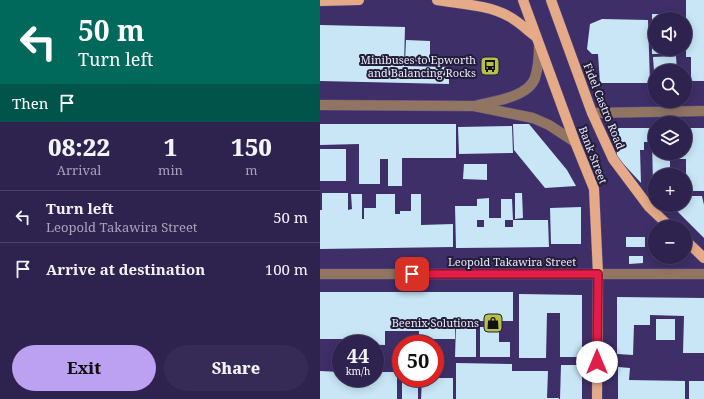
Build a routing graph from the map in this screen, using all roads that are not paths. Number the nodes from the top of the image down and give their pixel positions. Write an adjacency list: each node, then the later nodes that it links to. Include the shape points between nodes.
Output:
1 (359, 0): 5 (main road)
2 (437, 0): 6 (main road, via 500,12 511,17)
3 (523, 0): 6 (main road, Bank Street)
4 (551, 0): 11 (main road, Fidel Castro Road)
5 (320, 1)
6 (535, 36): 7 (main road, Bank Street)
7 (539, 47): 9 (street, via 534,80 523,91 512,97); 12 (main road, Bank Street)
8 (320, 105): 9 (street)
9 (474, 106): 12 (street, via 533,118 550,125)
10 (704, 111): 11 (street)
11 (592, 113): 13 (main road, Fidel Castro Road, via 613,159 649,207)
12 (575, 142): 17 (main road, Bank Street, via 594,189)
13 (663, 220)
14 (692, 247): 15 (main road)
15 (704, 258)
16 (320, 274): 17 (street, Leopold Takawira Street)
17 (598, 274): 18 (street, Leopold Takawira Street); 19 (main road, Bank Street)
18 (704, 274)
19 (597, 399)

